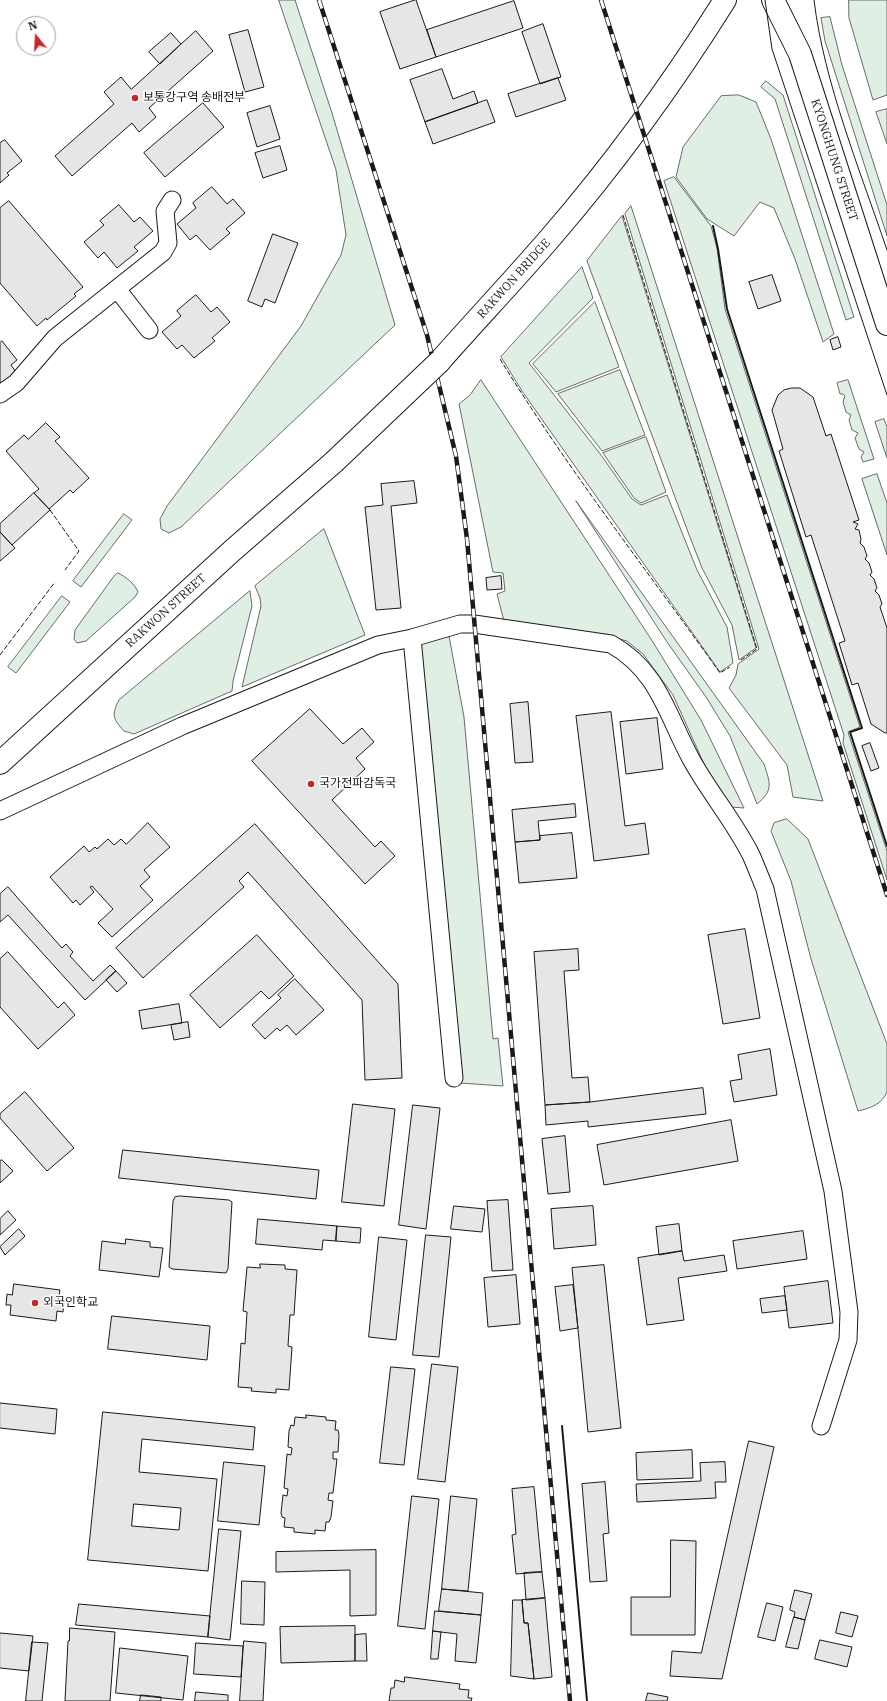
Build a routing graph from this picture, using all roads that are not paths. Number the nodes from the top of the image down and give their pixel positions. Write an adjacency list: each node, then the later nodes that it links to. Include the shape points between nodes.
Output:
1 (725, 0): 8 (main road, RAKWON BRIDGE, bridge, via 675,78 551,237 439,362)
2 (773, 0): 5 (main road, KYONGHUNG STREET, via 800,54)
3 (172, 200): 4 (street, via 165,211 168,243 163,252)
4 (117, 289): 6 (street); 7 (street, via 55,338 16,383)
5 (887, 324)
6 (149, 330)
7 (0, 394)
8 (334, 462): 10 (main road, RAKWON STREET, via 233,550)
9 (412, 638): 11 (street, via 378,645 189,723); 12 (street); 13 (street, via 460,624 486,624 611,644 627,653 643,668 670,713 690,758 751,855 765,888 833,1191 849,1312 848,1340)
10 (0, 763)
11 (0, 812)
12 (454, 1078)
13 (821, 1426)

